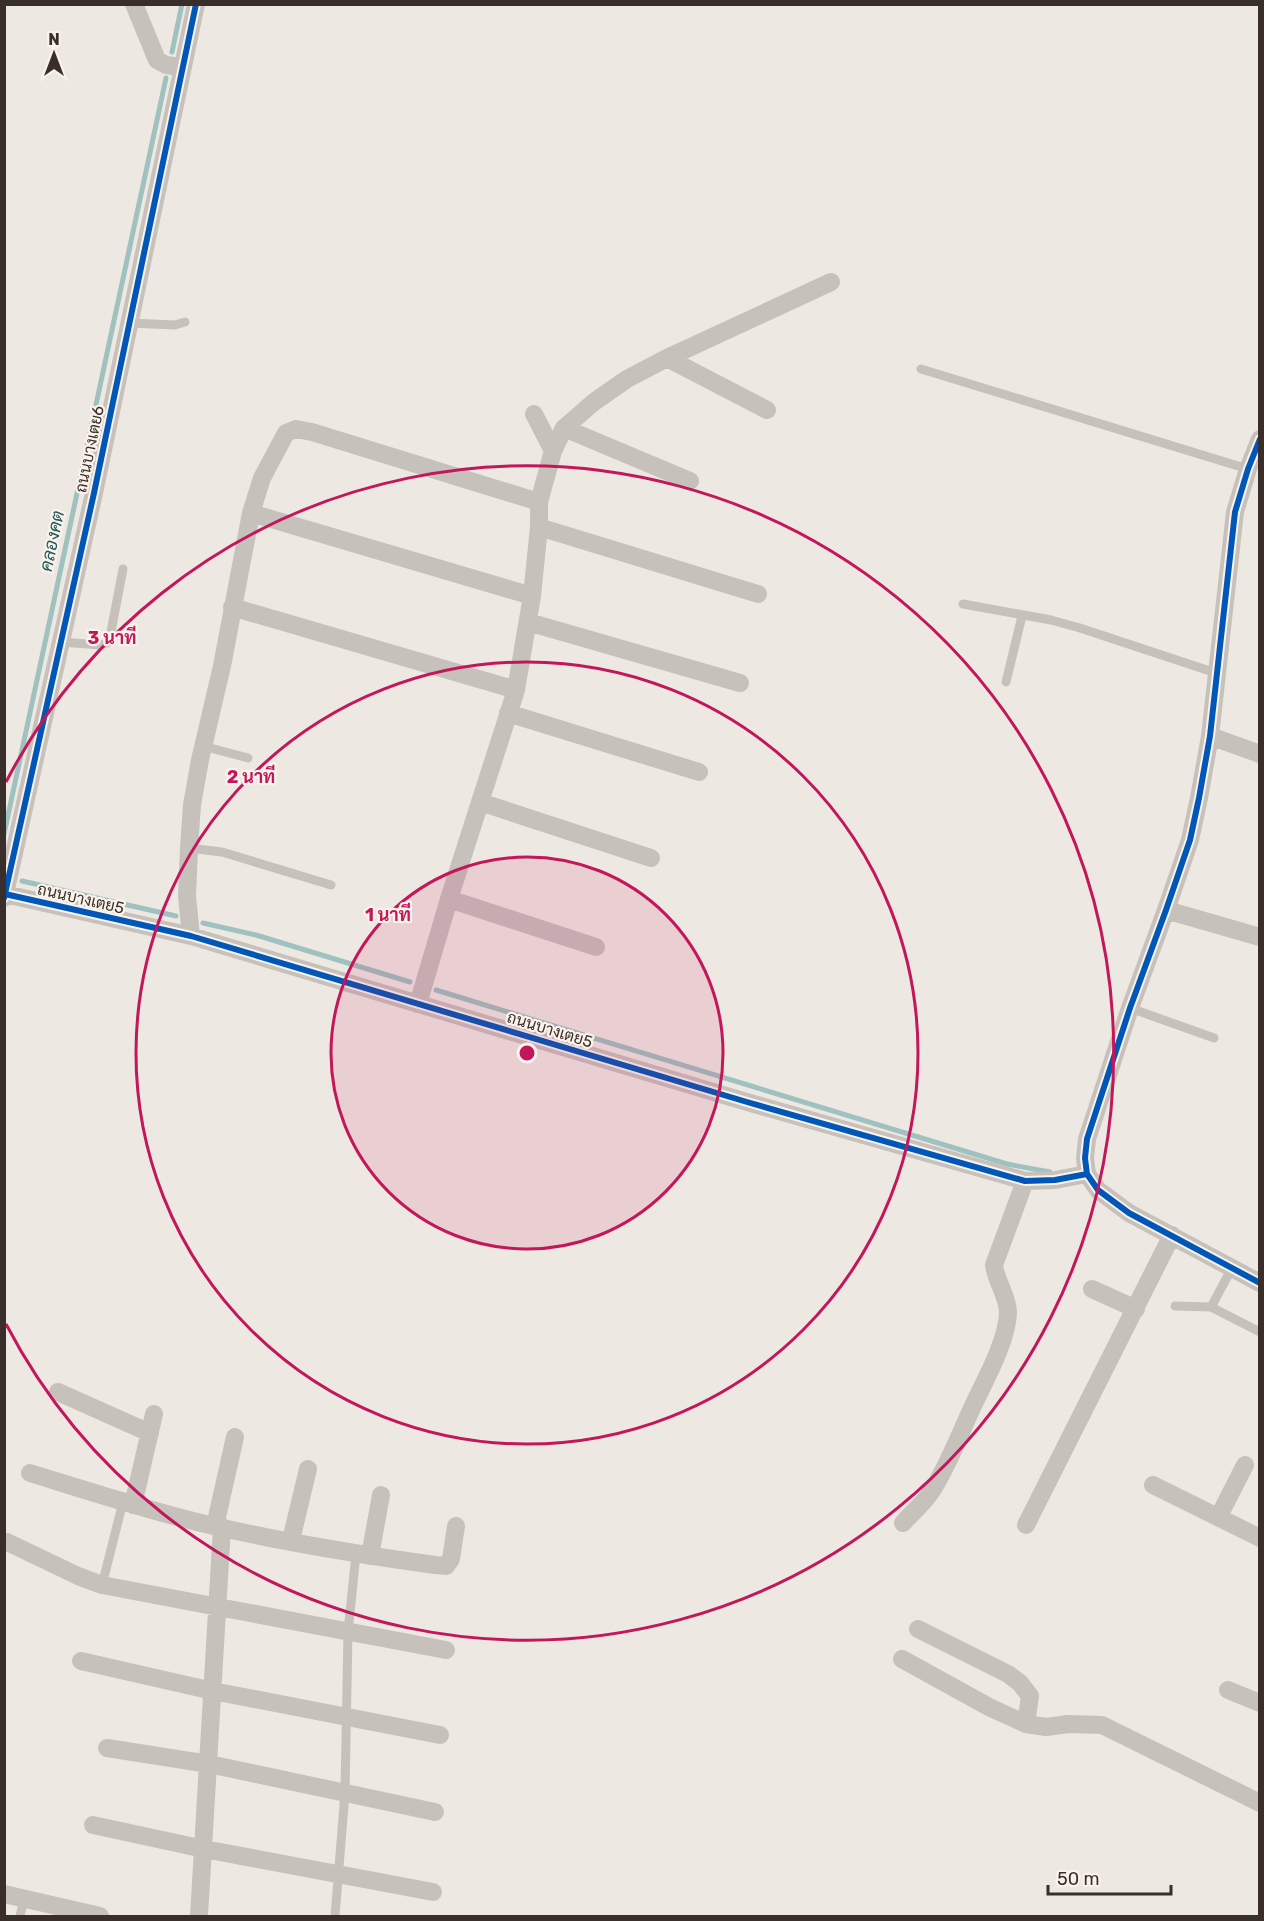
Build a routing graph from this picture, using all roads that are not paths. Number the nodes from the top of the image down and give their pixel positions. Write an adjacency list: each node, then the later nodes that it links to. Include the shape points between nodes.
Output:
1 (134, 4): 3 (street, via 157,60)
2 (196, 4): 3 (street, ถนนบางเตย6)
3 (182, 67): 6 (street, ถนนบางเตย6)
4 (831, 282): 7 (street)
5 (185, 322): 6 (lane, via 175,326)
6 (129, 323): 26 (street, ถนนบางเตย6)
7 (667, 358): 9 (street); 11 (street, via 627,379)
8 (921, 369): 14 (lane)
9 (767, 410)
10 (534, 414): 13 (street)
11 (564, 428): 13 (street); 15 (street)
12 (1260, 439): 14 (street)
13 (553, 451): 16 (street)
14 (1254, 471): 27 (street, via 1235,512)
15 (690, 481)
16 (539, 502): 17 (street, via 296,429 286,433 262,478); 18 (street)
17 (251, 513): 21 (street); 23 (street)
18 (538, 527): 20 (street); 21 (street)
19 (123, 569): 26 (lane, via 109,642)
20 (758, 594)
21 (532, 596): 25 (street)
22 (963, 604): 24 (lane)
23 (232, 607): 30 (street); 33 (street)
24 (1022, 616): 27 (lane, via 1080,628); 28 (lane)
25 (528, 622): 29 (street); 30 (street)
26 (60, 642): 41 (street, ถนนบางเตย6)
27 (1216, 673): 32 (street)
28 (1006, 682)
29 (740, 683)
30 (516, 690): 31 (street)
31 (508, 713): 36 (street); 37 (street)
32 (1210, 736): 34 (street); 43 (street, via 1190,840)
33 (203, 746): 35 (lane); 38 (street)
34 (1260, 754)
35 (248, 758)
36 (699, 772)
37 (480, 802): 39 (street); 42 (street)
38 (189, 848): 40 (lane, via 233,855); 44 (street, via 187,896)
39 (651, 858)
40 (331, 885)
41 (5, 896): 44 (street, ถนนบางเตย5)
42 (449, 899): 46 (street); 47 (street)
43 (1166, 910): 45 (street); 48 (street)
44 (191, 936): 47 (street, ถนนบางเตย5)
45 (1260, 937)
46 (596, 947)
47 (418, 1004): 51 (street, ถนนบางเตย5)
48 (1130, 1008): 49 (lane); 50 (street, via 1087,1139)
49 (1214, 1038)
50 (1087, 1174): 51 (street, ถนนบางเตย5); 52 (street, via 1105,1196)
51 (1025, 1181): 71 (street, via 994,1265 1008,1312 1005,1329 931,1492)
52 (1172, 1235): 53 (street); 58 (street)
53 (1232, 1268): 54 (street); 57 (lane)
54 (1260, 1283)
55 (1092, 1288): 58 (street)
56 (1175, 1306): 57 (lane)
57 (1211, 1307): 59 (lane)
58 (1136, 1309): 72 (street)
59 (1260, 1332)
60 (58, 1392): 62 (street)
61 (154, 1414): 62 (street)
62 (150, 1433): 69 (street)
63 (235, 1437): 73 (street)
64 (1245, 1464): 70 (street)
65 (308, 1468): 76 (street)
66 (30, 1473): 69 (street)
67 (1153, 1485): 70 (street)
68 (381, 1495): 78 (street)
69 (128, 1503): 73 (street); 79 (lane)
70 (1219, 1516): 75 (street)
71 (903, 1523)
72 (1026, 1525)
73 (218, 1526): 76 (street); 80 (street)
74 (456, 1526): 78 (street, via 451,1559 446,1566)
75 (1260, 1538)
76 (291, 1540): 78 (street)
77 (7, 1542): 79 (street)
78 (363, 1555): 82 (lane)
79 (102, 1585): 80 (street)
80 (218, 1608): 82 (street); 87 (street)
81 (918, 1629): 90 (street, via 1020,1683 1030,1696)
82 (348, 1632): 83 (street); 89 (lane)
83 (446, 1650)
84 (902, 1659): 90 (street)
85 (81, 1661): 87 (street)
86 (1228, 1690): 88 (street)
87 (213, 1691): 89 (street); 93 (street)
88 (1260, 1703)
89 (346, 1717): 91 (street); 94 (lane)
90 (1026, 1724): 95 (street, via 1102,1725)
91 (440, 1735)
92 (107, 1748): 93 (street)
93 (209, 1764): 94 (street); 98 (street)
94 (345, 1793): 96 (street); 99 (lane)
95 (1260, 1803)
96 (435, 1812)
97 (93, 1825): 98 (street)
98 (204, 1849): 99 (street); 104 (street)
99 (339, 1874): 100 (street); 105 (lane)
100 (433, 1892)
101 (4, 1894): 102 (street)
102 (22, 1908): 103 (street)
103 (100, 1917)
104 (200, 1917)
105 (335, 1917)

